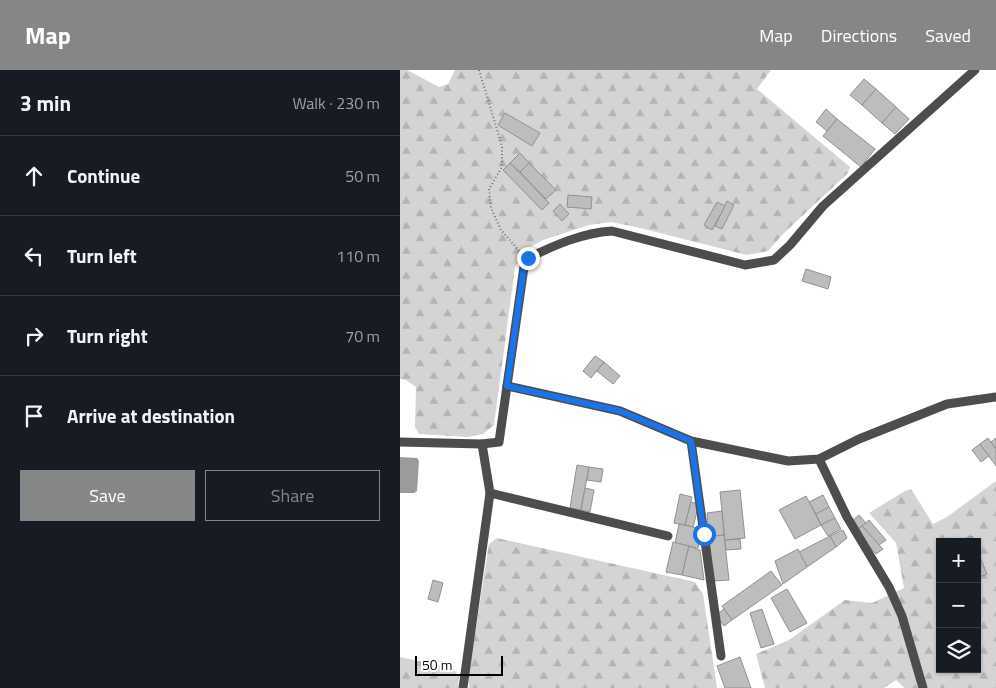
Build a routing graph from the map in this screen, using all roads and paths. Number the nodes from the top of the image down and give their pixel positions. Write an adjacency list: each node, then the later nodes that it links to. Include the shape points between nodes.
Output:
1 (479, 70): 3 (path, via 502,146 502,166 489,189 491,208 501,230 519,250)
2 (975, 70): 3 (street, via 822,206 774,260 745,265 612,231 593,232 552,246 528,258)
3 (524, 267): 4 (street)
4 (507, 386): 6 (street, via 620,411); 8 (street, via 499,442)
5 (996, 397): 9 (street, via 947,404 859,439)
6 (691, 441): 9 (street, via 788,461); 12 (street)
7 (400, 442): 8 (street)
8 (482, 444): 10 (street)
9 (819, 459): 14 (street, via 902,616)
10 (490, 493): 11 (street); 13 (street)
11 (668, 536)
12 (721, 656)
13 (463, 688)
14 (924, 688)

